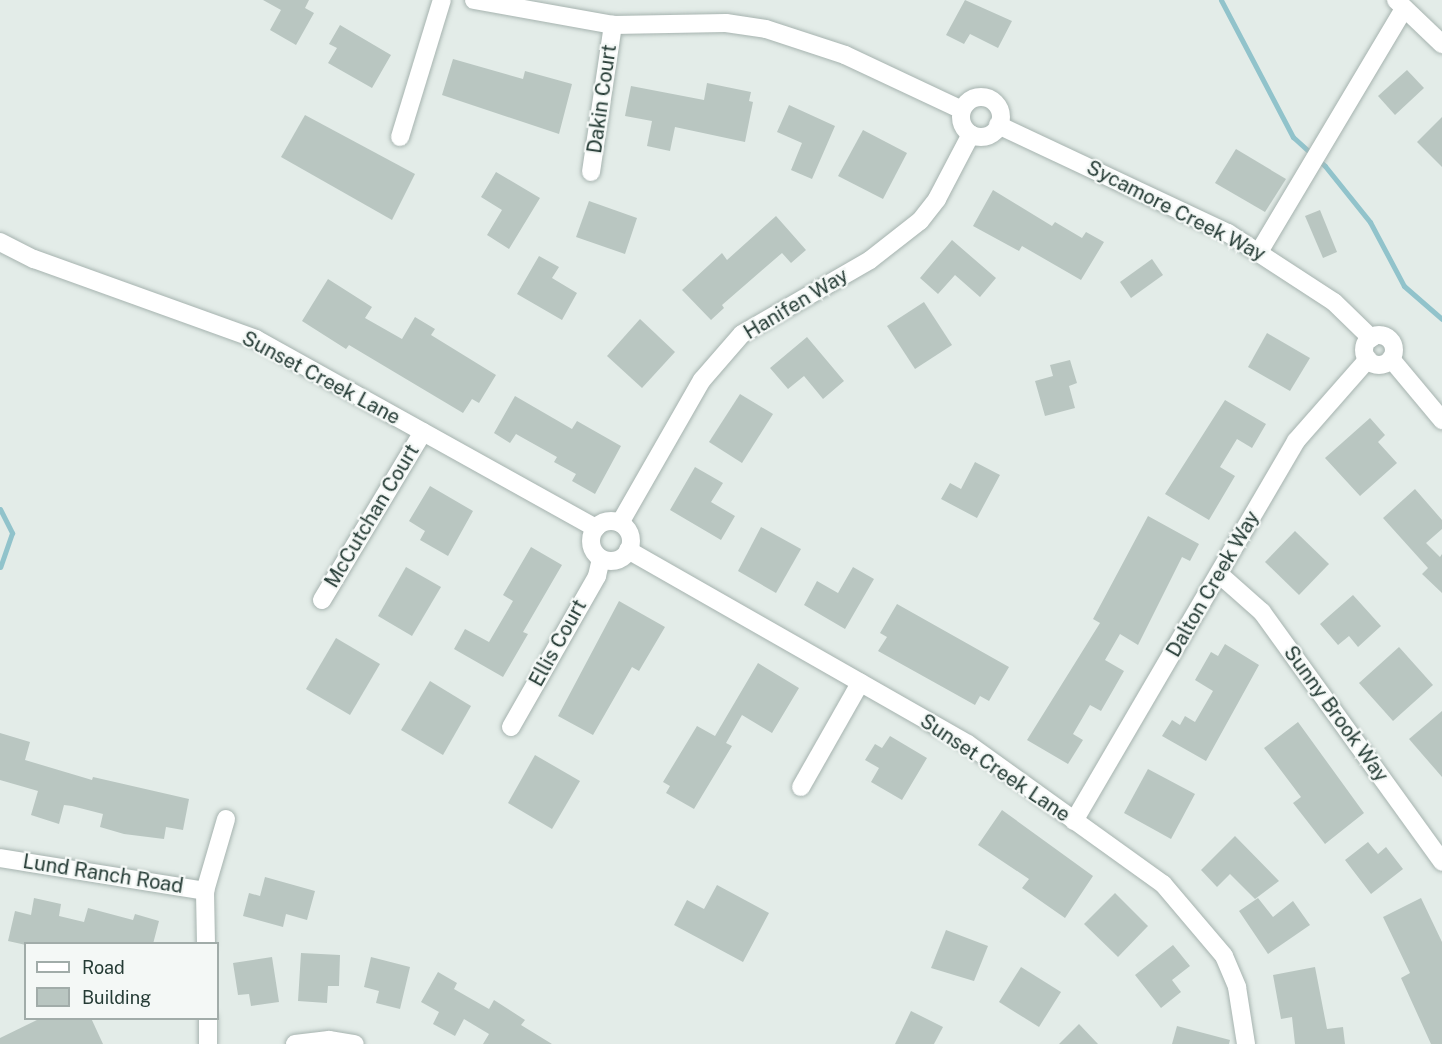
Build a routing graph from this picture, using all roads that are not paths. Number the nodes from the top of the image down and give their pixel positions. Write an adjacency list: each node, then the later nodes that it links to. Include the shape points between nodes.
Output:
1 (442, 0): 9 (street)
2 (474, 0): 4 (street)
3 (1400, 4): 5 (street); 12 (street)
4 (613, 25): 6 (street, via 726,23 766,29 845,55); 10 (street, Dakin Court)
5 (1442, 44)
6 (962, 110): 7 (street, via 972,99 989,99 998,107); 8 (street, via 962,122)
7 (998, 125): 8 (street, via 987,135); 12 (street, Sycamore Creek Way, via 1158,198)
8 (971, 134): 18 (street, Hanifen Way, via 938,199 920,221 870,260 742,334 702,380)
9 (400, 137)
10 (591, 172)
11 (0, 242): 17 (street, Sunset Creek Lane, via 34,260 256,339)
12 (1260, 252): 13 (street, Sycamore Creek Way, via 1334,302)
13 (1371, 338): 14 (street, via 1365,349); 15 (street, via 1383,336 1390,340 1394,348)
14 (1368, 359): 15 (street, via 1380,365); 22 (street, Dalton Creek Way, via 1296,441)
15 (1391, 359): 16 (street)
16 (1442, 420)
17 (423, 432): 19 (street, Sunset Creek Lane); 23 (street, McCutchan Court)
18 (620, 523): 19 (street, via 607,521); 20 (street, via 630,538)
19 (596, 528): 21 (street, via 592,546)
20 (628, 550): 21 (street, via 618,559); 24 (street, Sunset Creek Lane)
21 (601, 558): 25 (street, Ellis Court, via 597,576)
22 (1219, 574): 28 (street, Dalton Creek Way); 30 (street, Sunny Brook Way, via 1262,612)
23 (322, 600)
24 (860, 683): 26 (street); 28 (street, Sunset Creek Lane, via 968,744)
25 (511, 727)
26 (801, 787)
27 (226, 819): 31 (street)
28 (1074, 821): 37 (street, Sunset Creek Lane, via 1163,884 1194,916 1224,956 1237,987)
29 (0, 858): 31 (street, Lund Ranch Road)
30 (1442, 862)
31 (205, 891): 32 (street)
32 (206, 942)
33 (207, 1020): 34 (street)
34 (208, 1044)
35 (295, 1044): 36 (street, via 329,1040)
36 (355, 1044)
37 (1246, 1044)

